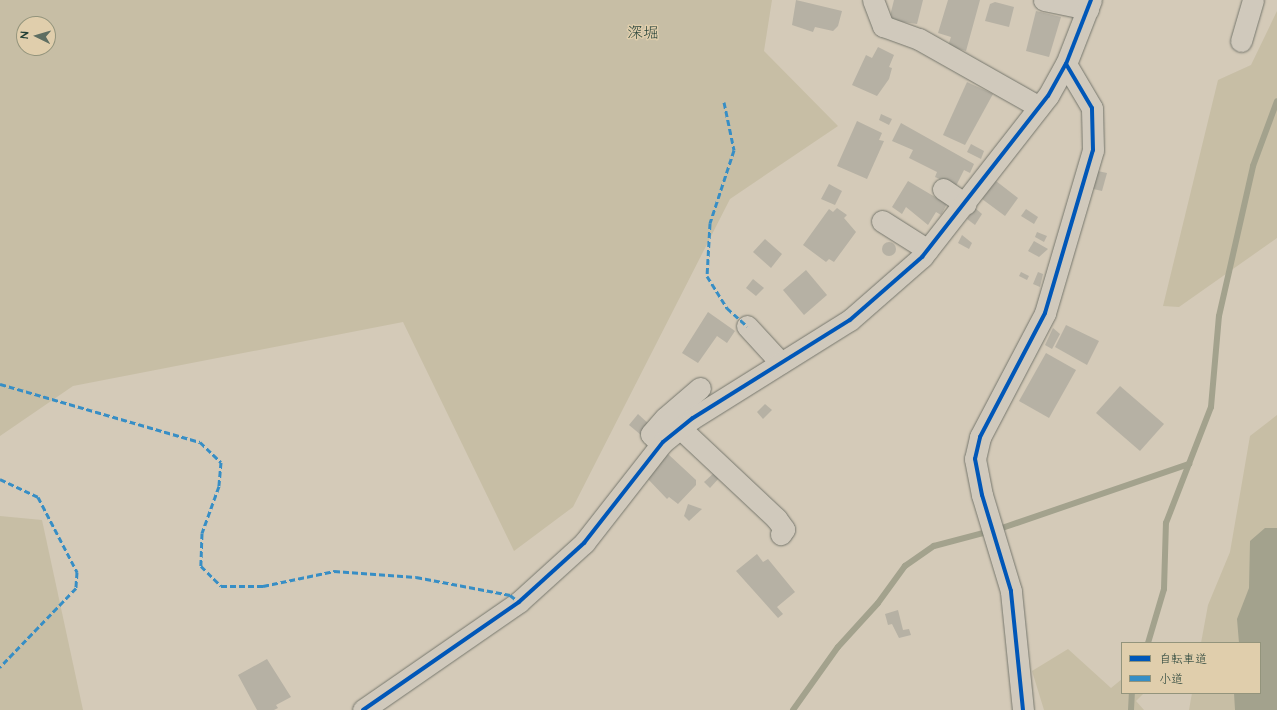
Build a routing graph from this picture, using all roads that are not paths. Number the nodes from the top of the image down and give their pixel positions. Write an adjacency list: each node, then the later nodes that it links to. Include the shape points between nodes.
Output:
1 (873, 0): 7 (street, via 883,26 919,39)
2 (1044, 0): 4 (street)
3 (1252, 0): 5 (street)
4 (1089, 5): 6 (street)
5 (1241, 41)
6 (1066, 64): 7 (street); 19 (street, via 1092,108 1093,150 1045,313 980,437 975,458 989,519 1011,591)
7 (1039, 108): 9 (street)
8 (943, 189): 9 (street)
9 (965, 204): 11 (street)
10 (882, 221): 11 (street)
11 (928, 250): 13 (street, via 850,320)
12 (748, 326): 13 (street)
13 (782, 367): 15 (street)
14 (700, 388): 16 (street, via 665,418 651,434)
15 (680, 428): 16 (street); 17 (street, via 776,518 784,529)
16 (660, 444): 18 (street, via 584,543 519,602)
17 (781, 534)
18 (364, 710)
19 (1023, 710)

